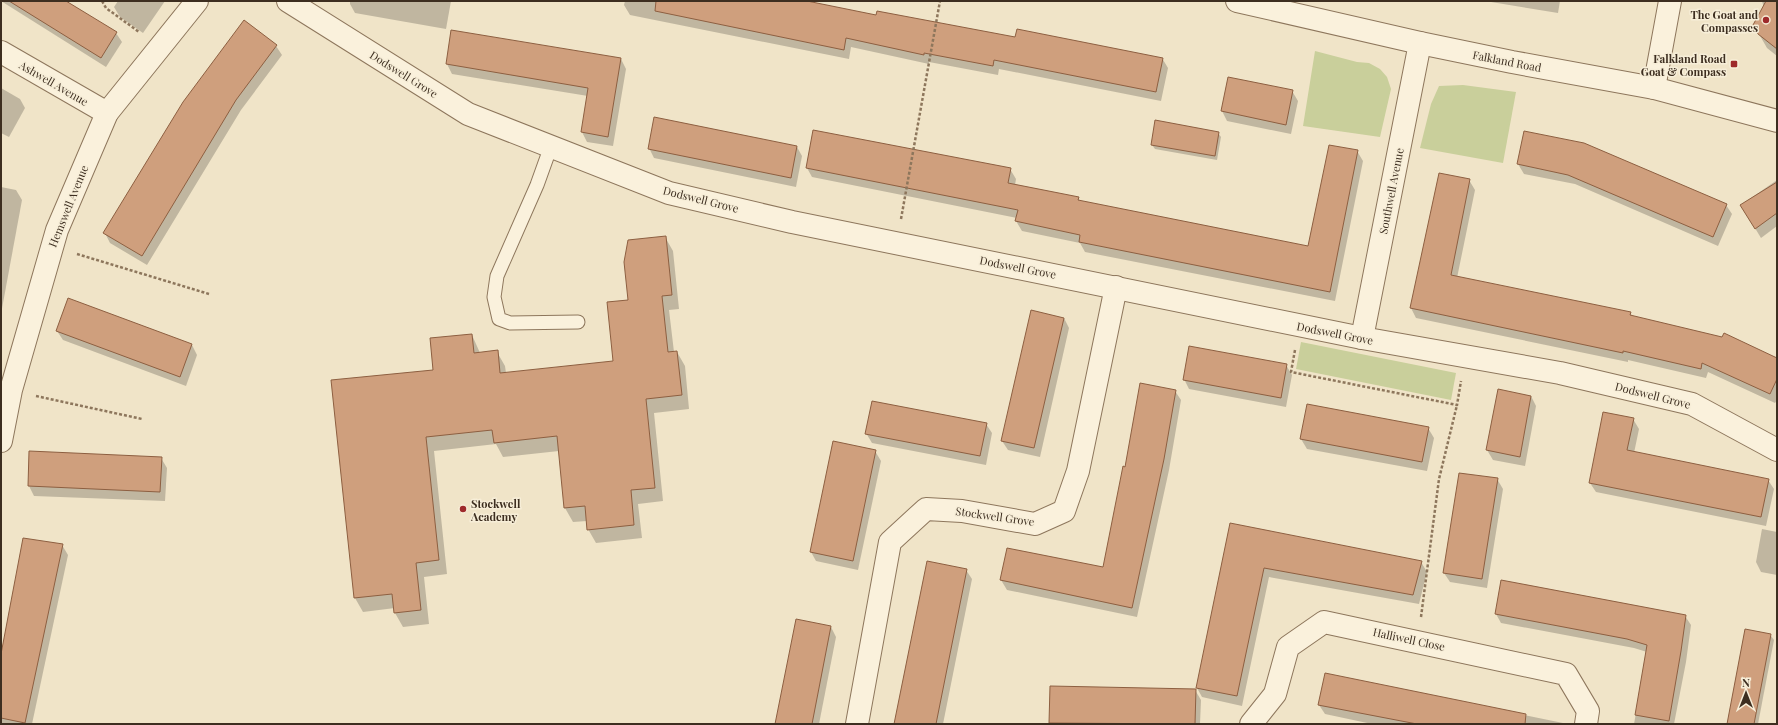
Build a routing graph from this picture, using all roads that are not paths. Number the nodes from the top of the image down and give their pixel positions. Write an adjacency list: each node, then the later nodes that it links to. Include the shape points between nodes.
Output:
1 (197, 1): 8 (street, Hemswell Avenue)
2 (288, 1): 10 (street, Dodswell Grove, via 468,114)
3 (1237, 1): 5 (street, Falkland Road)
4 (1670, 1): 7 (street)
5 (1420, 44): 7 (street, Falkland Road); 13 (street, Southwell Avenue)
6 (1, 52): 8 (street, Ashwell Avenue)
7 (1654, 88): 9 (street, Falkland Road)
8 (107, 113): 14 (street, Hemswell Avenue, via 57,230)
9 (1777, 121)
10 (551, 146): 11 (street, Dodswell Grove, via 669,193 792,222); 12 (lane, via 538,185 497,276 494,297 499,319 510,323)
11 (1116, 287): 13 (street, Dodswell Grove); 17 (street, Stockwell Grove, via 1078,471 1064,511 1035,524 962,511 926,509 890,542)
12 (578, 322)
13 (1362, 338): 16 (street, Dodswell Grove, via 1560,373 1692,404)
14 (6, 389): 15 (street, Hemswell Avenue)
15 (1, 441)
16 (1777, 450)
17 (858, 724)
18 (1251, 724): 19 (street, Halliwell Close, via 1275,694 1288,647 1324,622 1566,674 1588,710)
19 (1586, 724)

